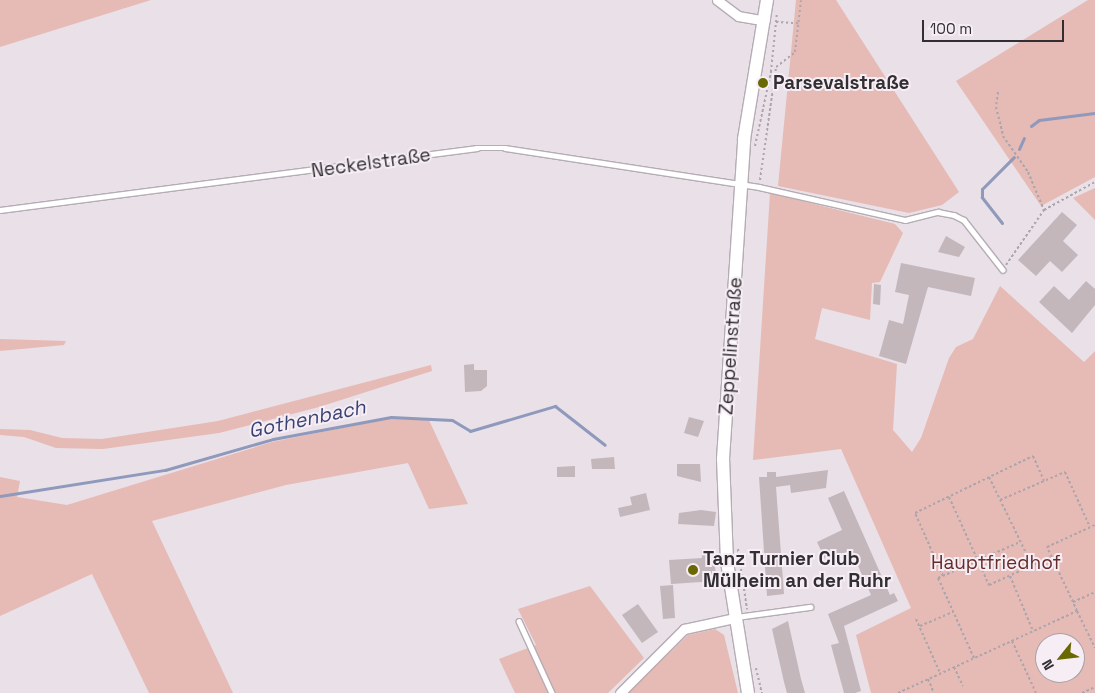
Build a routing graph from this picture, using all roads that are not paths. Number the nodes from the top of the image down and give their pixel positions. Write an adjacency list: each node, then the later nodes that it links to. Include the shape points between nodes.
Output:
1 (717, 0): 3 (street, via 738,16)
2 (772, 2): 3 (main road, Zeppelinstraße)
3 (771, 21): 4 (main road, Zeppelinstraße)
4 (741, 185): 5 (lane, Neckelstraße, via 505,148 477,148); 6 (lane, Neckelstraße, via 905,220 938,212 954,214 964,220); 8 (main road, Zeppelinstraße, via 723,459 723,510)
5 (0, 210)
6 (1003, 270)
7 (810, 607): 8 (lane)
8 (734, 618): 11 (street, via 684,629); 12 (main road, Zeppelinstraße)
9 (519, 621): 10 (lane)
10 (552, 693)
11 (620, 693)
12 (748, 693)

